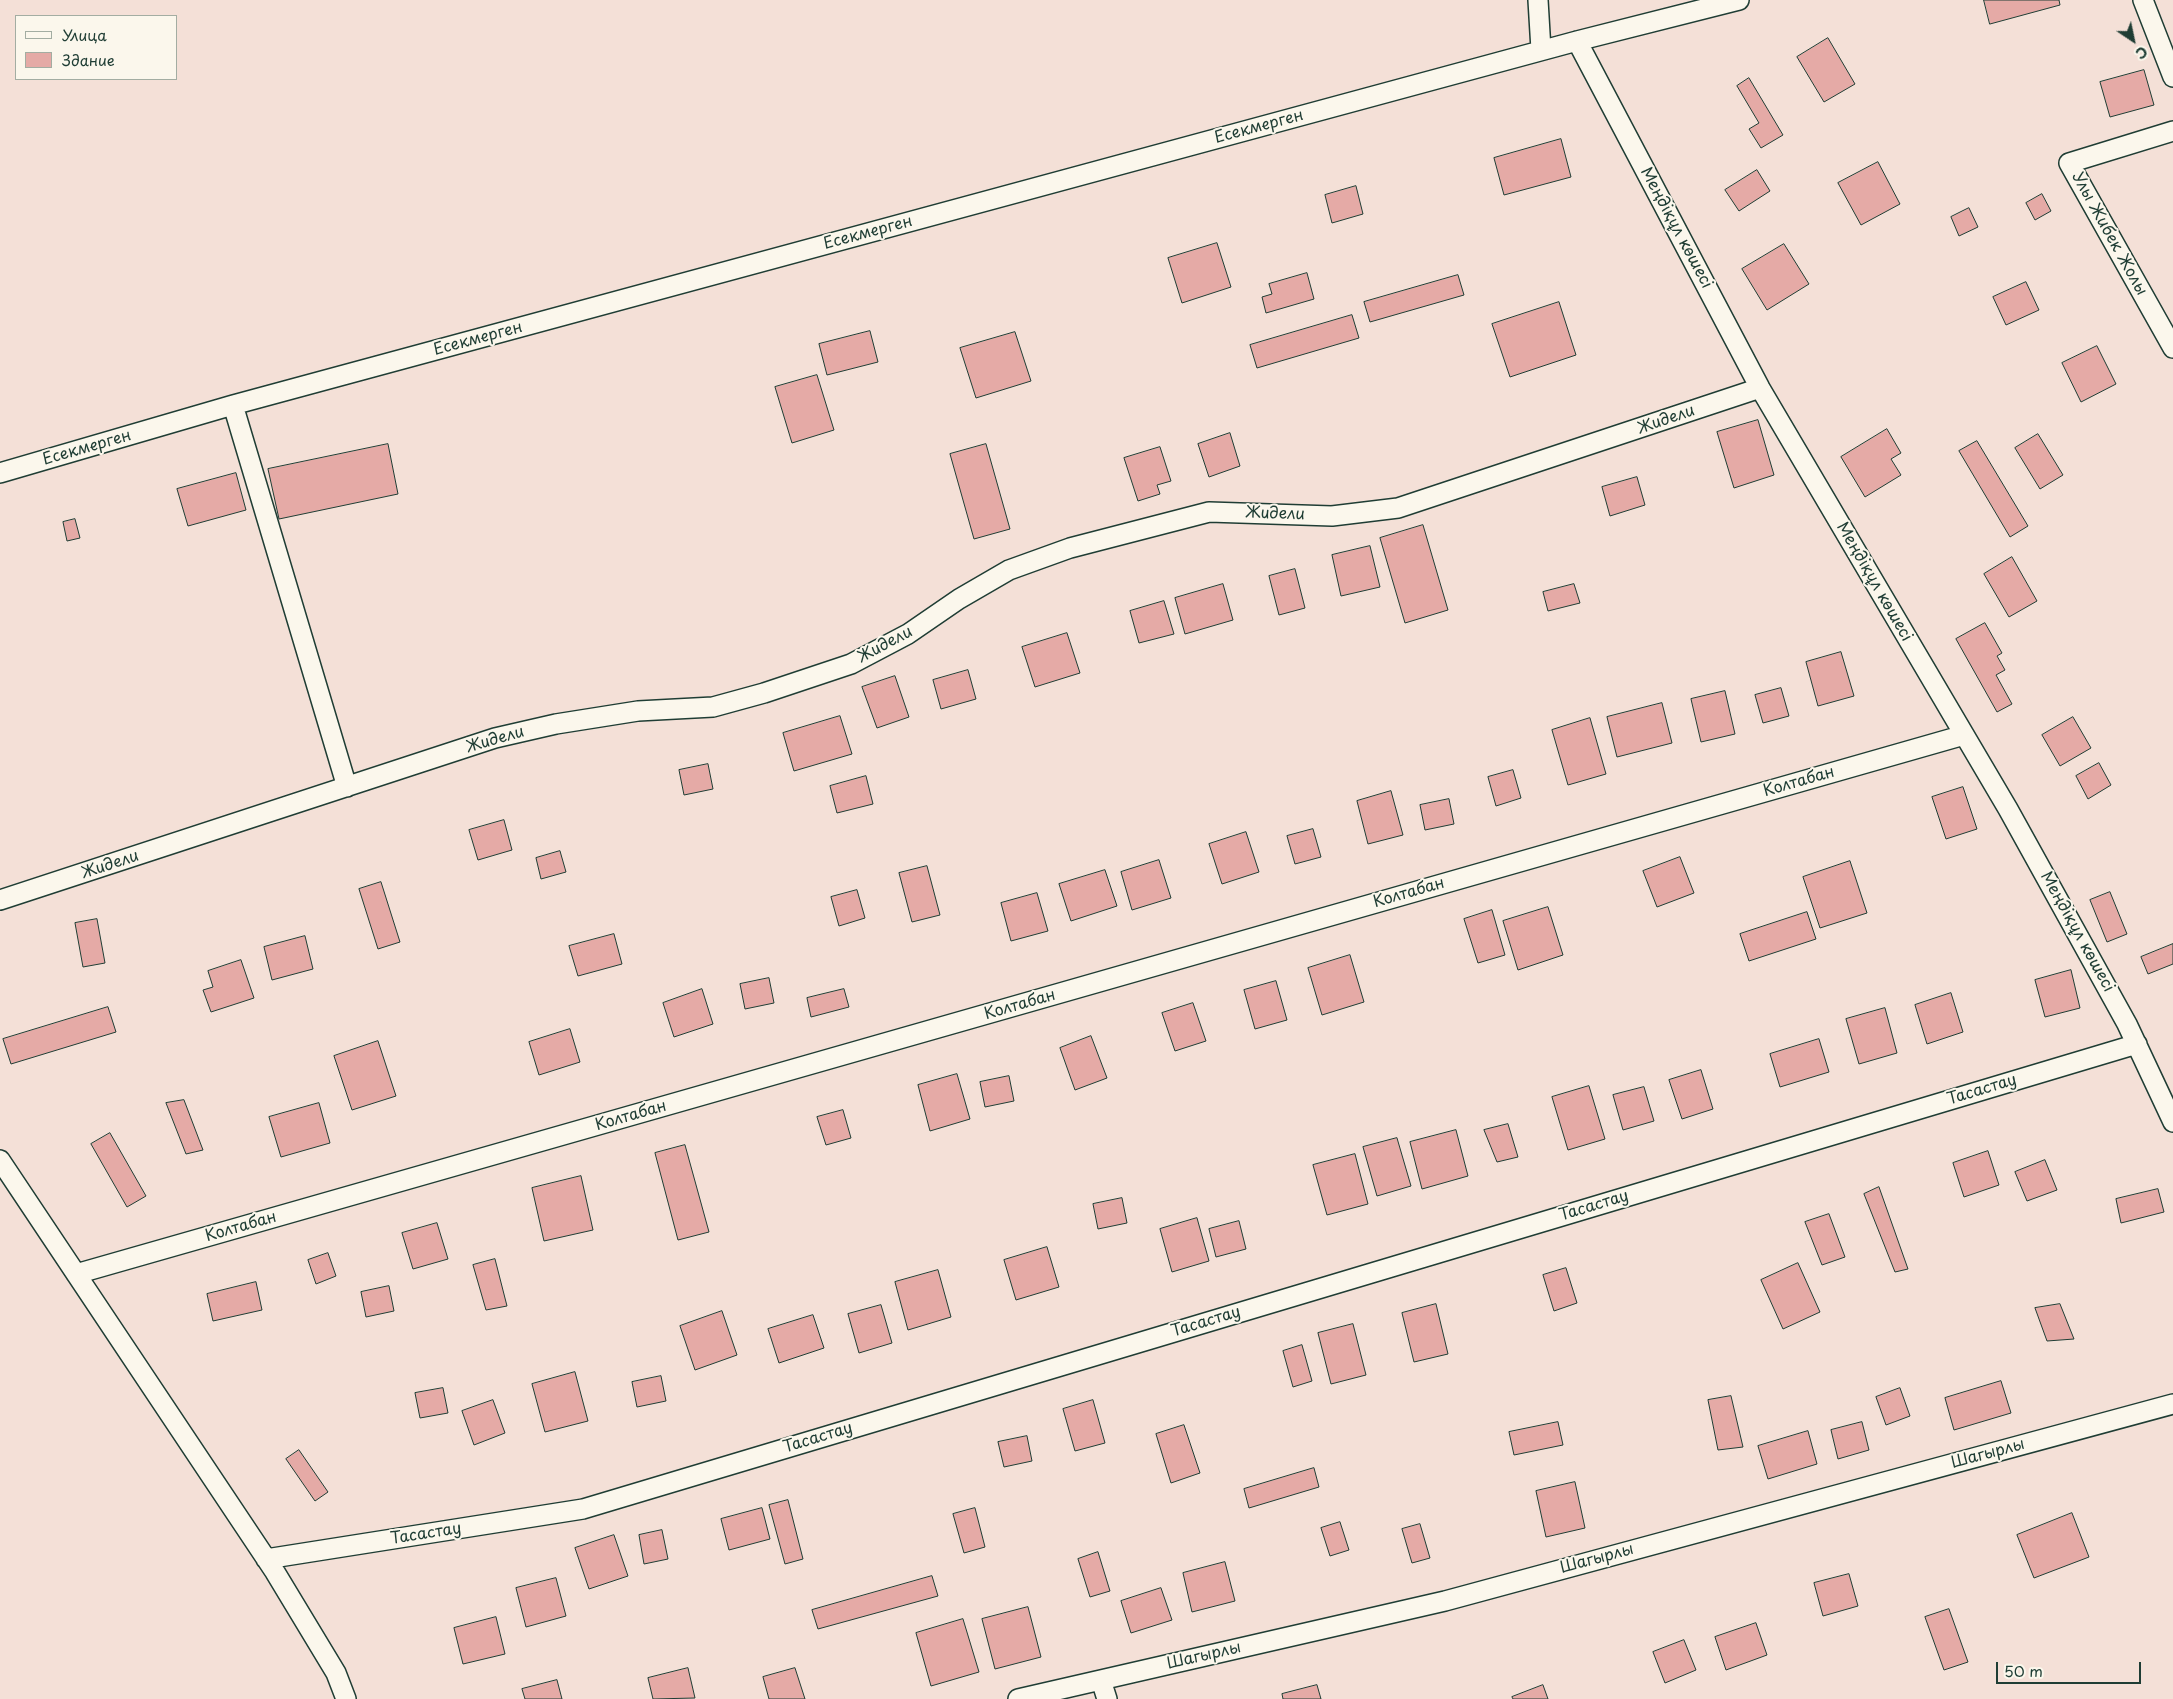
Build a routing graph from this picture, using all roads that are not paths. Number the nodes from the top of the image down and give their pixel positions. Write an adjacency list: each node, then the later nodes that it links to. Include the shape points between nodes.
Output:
1 (1538, 0): 6 (street)
2 (1739, 0): 4 (street, Eсекмерген)
3 (2143, 0): 7 (street)
4 (1680, 7): 5 (street, Eсекмерген)
5 (1577, 41): 6 (street, Eсекмерген); 10 (street, Меңдіқұл көшесі)
6 (1541, 50): 11 (street, Eсекмерген)
7 (2173, 78)
8 (2173, 131): 9 (street, Улы Жибек Жолы, via 2069,163)
9 (2173, 348)
10 (1760, 388): 13 (street, Меңдіқұл көшесі); 14 (street, Жидели, via 1398,508 1332,516 1209,512 1070,548 1009,570 908,634 851,664 764,694 713,707 638,711 556,724 495,738)
11 (233, 405): 12 (street, Eсекмерген); 14 (street)
12 (0, 473)
13 (1964, 735): 16 (street, Меңдіқұл көшесі); 19 (street, Колтабан)
14 (347, 787): 15 (street, Жидели)
15 (0, 900)
16 (2137, 1044): 17 (street, Меңдіқұл көшесі); 21 (street, Тасастау, via 583,1509)
17 (2173, 1122)
18 (0, 1160): 19 (street)
19 (76, 1274): 21 (street)
20 (2173, 1404): 22 (street, Шагырлы, via 1445,1601)
21 (266, 1559): 23 (street, via 336,1673)
22 (1101, 1680): 24 (street, Шагырлы); 25 (street)
23 (346, 1699)
24 (1018, 1699)
25 (1107, 1699)

